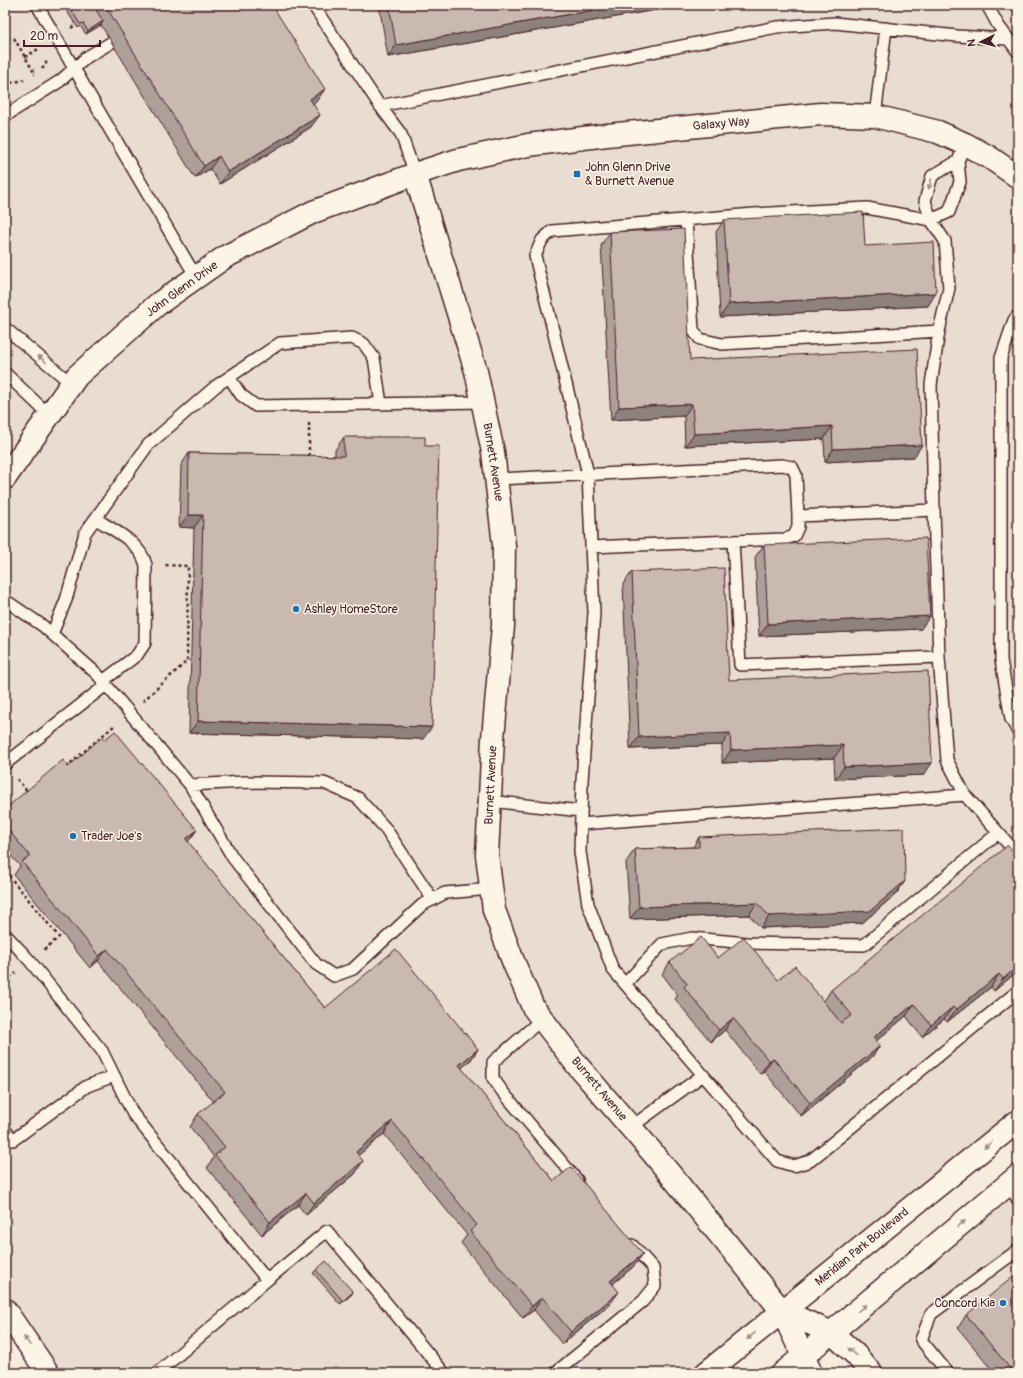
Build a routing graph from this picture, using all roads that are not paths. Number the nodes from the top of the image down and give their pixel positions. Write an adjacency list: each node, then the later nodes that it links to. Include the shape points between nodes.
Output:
1 (37, 5): 10 (lane)
2 (313, 5): 5 (lane)
3 (325, 5): 5 (lane)
4 (987, 5): 7 (lane)
5 (322, 18): 11 (lane)
6 (886, 28): 7 (lane); 11 (lane, via 835,23 777,27); 13 (lane)
7 (1008, 39): 9 (lane)
8 (112, 42): 10 (lane)
9 (1018, 52)
10 (74, 68): 12 (lane, via 60,82); 19 (lane)
11 (380, 106): 15 (lane, via 401,134)
12 (5, 116)
13 (875, 116): 14 (street, Galaxy Way, via 938,132); 15 (street, Galaxy Way, via 820,114 607,135 528,145 458,160)
14 (962, 153): 16 (street, Galaxy Way, via 989,157); 18 (lane, via 960,182 949,212); 18 (lane, one-way to 18, via 932,176 925,201)
15 (415, 174): 19 (street, John Glenn Drive, via 313,212 225,257); 26 (street, Burnett Avenue, via 476,371)
16 (1018, 177)
17 (686, 220): 18 (lane, via 867,208); 22 (lane, via 693,330 700,339 722,344); 29 (lane, via 552,232 542,240 535,256)
18 (930, 220): 22 (lane, via 945,241 949,288)
19 (196, 277): 25 (street, John Glenn Drive, via 158,304 77,376)
20 (1018, 315): 41 (lane, via 1001,358 1001,660 1011,719)
21 (5, 328): 25 (lane, one-way to 21)
22 (939, 331): 32 (lane, via 931,385)
23 (5, 373): 28 (lane)
24 (229, 377): 27 (lane, via 242,395 256,406); 27 (lane, via 280,343 352,338 364,344 374,358); 34 (lane, via 148,445)
25 (72, 384): 28 (street, John Glenn Drive)
26 (483, 402): 27 (lane); 31 (street, Burnett Avenue)
27 (381, 404)
28 (49, 415): 30 (street, John Glenn Drive)
29 (588, 474): 31 (lane); 33 (lane, via 782,465 792,467 796,475); 36 (lane)
30 (5, 478)
31 (496, 479): 45 (street, Burnett Avenue, via 504,545 503,626)
32 (934, 510): 33 (lane); 39 (lane)
33 (798, 516): 35 (lane, via 798,527 794,536 785,539)
34 (96, 519): 38 (lane, via 85,533 66,600); 40 (lane, via 130,540 144,556 146,565 145,643 137,655)
35 (733, 541): 36 (lane); 39 (lane, via 740,665)
36 (591, 547): 46 (lane, via 594,613)
37 (5, 600): 38 (lane)
38 (52, 634): 40 (lane)
39 (939, 657): 44 (lane, via 947,760)
40 (104, 683): 42 (lane); 43 (lane)
41 (1018, 732)
42 (5, 764)
43 (190, 785): 51 (lane, via 245,782 324,783 358,798 386,829); 51 (lane, via 233,858 316,964 334,976 353,969 422,905)
44 (965, 795): 47 (lane); 48 (lane)
45 (490, 801): 46 (lane); 50 (street, Burnett Avenue, via 487,855)
46 (581, 811): 47 (lane)
47 (581, 824): 53 (lane, via 580,852 588,904 613,970)
48 (998, 833): 49 (lane); 53 (lane, via 864,946 747,943 692,938 662,944)
49 (1018, 855)
50 (491, 889): 51 (lane, via 445,893); 55 (street, Burnett Avenue, via 494,910 513,961 532,1006)
51 (433, 900)
52 (5, 934): 57 (lane, via 30,961 102,1051)
53 (625, 984): 56 (lane)
54 (1018, 991): 56 (lane, via 810,1161 794,1166 777,1161)
55 (542, 1019): 59 (street, Burnett Avenue, via 577,1065); 61 (lane, via 493,1062 493,1078)
56 (703, 1075): 59 (lane)
57 (114, 1076): 60 (lane, via 86,1086 13,1140); 65 (lane, via 133,1114)
58 (1018, 1121): 67 (street, Meridian Park Boulevard, one-way to 67)
59 (631, 1127): 67 (street, Burnett Avenue)
60 (5, 1130)
61 (582, 1186)
62 (1015, 1187): 68 (street, one-way to 62)
63 (627, 1239): 73 (lane, via 653,1268 655,1286 643,1301)
64 (1018, 1250): 77 (lane, via 931,1314 921,1340)
65 (267, 1280): 71 (lane); 72 (lane, via 327,1232)
66 (5, 1310): 70 (street, one-way to 66)
67 (782, 1311): 68 (street, Burnett Avenue); 69 (street, Burnett Avenue); 74 (street, Meridian Park Boulevard, one-way to 74)
68 (832, 1333): 69 (street); 76 (street, Burnett Avenue, one-way to 68)
69 (808, 1365): 75 (street)
70 (48, 1373)
71 (157, 1373)
72 (444, 1373)
73 (555, 1373)
74 (706, 1373)
75 (783, 1373)
76 (871, 1373)
77 (948, 1373)

